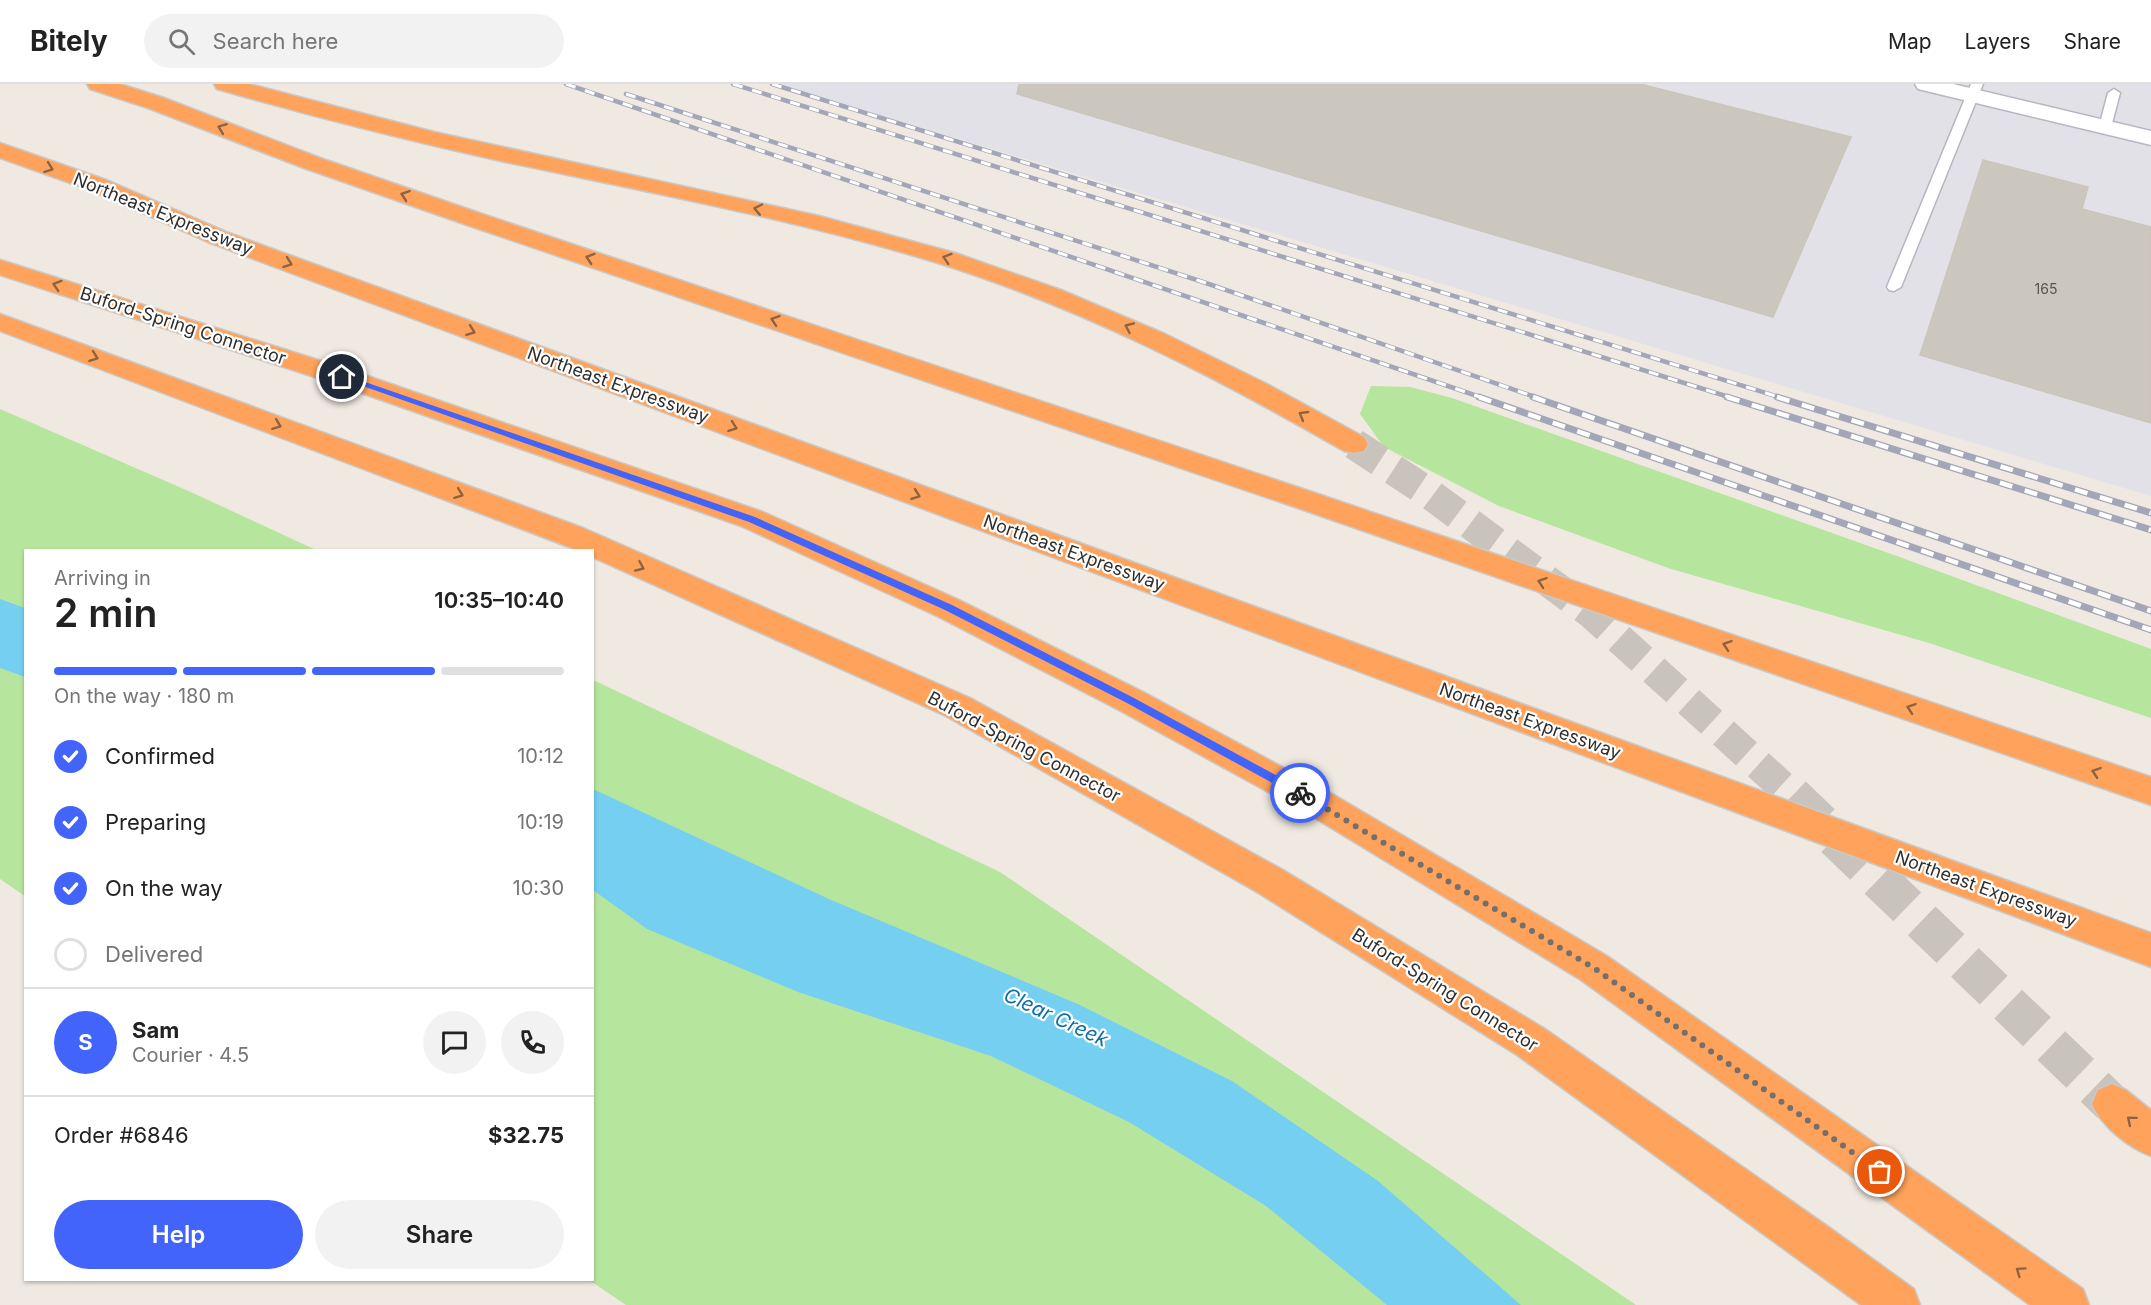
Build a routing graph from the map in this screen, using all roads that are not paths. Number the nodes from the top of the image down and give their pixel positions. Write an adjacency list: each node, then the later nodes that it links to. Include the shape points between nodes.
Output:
1 (98, 84): 13 (highway, one-way to 1, via 476,220)
2 (225, 84): 12 (highway, one-way to 2, via 1184,352 1038,289 949,258 794,216 421,136)
3 (1926, 84): 4 (street)
4 (1975, 90): 6 (street); 10 (lane)
5 (2114, 93): 6 (lane)
6 (2105, 127): 7 (street)
7 (2151, 138)
8 (0, 150): 14 (highway, Northeast Expressway, one-way to 14, via 98,185 217,237)
9 (0, 267): 18 (highway, Buford-Spring Connector, one-way to 9, via 1594,968 1322,806 1131,701 948,608 752,519 342,377)
10 (1894, 287)
11 (0, 322): 17 (highway, Buford-Spring Connector, one-way to 17, via 572,536 958,707 1270,881 1531,1042)
12 (1354, 444)
13 (2151, 791)
14 (2151, 950)
15 (2112, 1104): 16 (highway, one-way to 15)
16 (2151, 1136)
17 (1898, 1305)
18 (2067, 1305)

